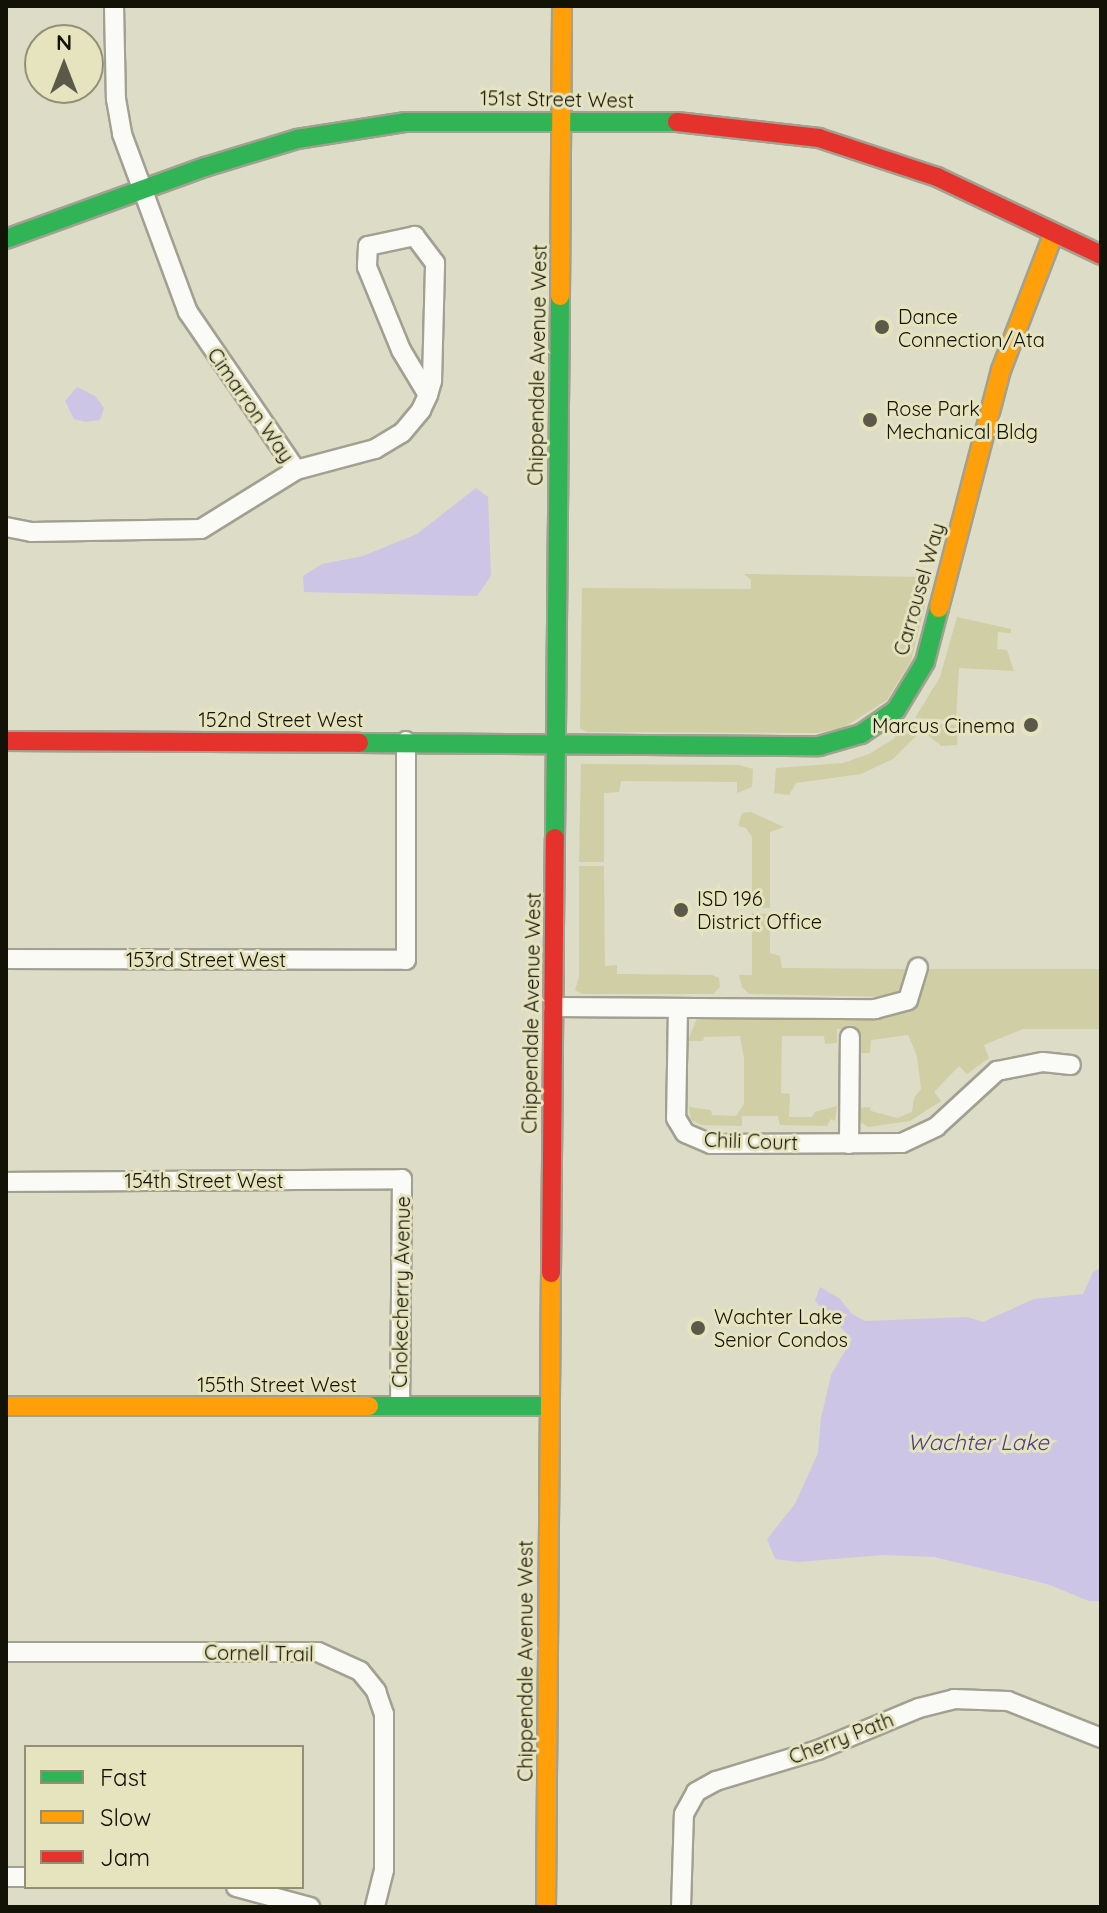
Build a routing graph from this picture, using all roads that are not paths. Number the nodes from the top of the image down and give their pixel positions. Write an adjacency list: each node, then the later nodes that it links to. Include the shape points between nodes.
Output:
1 (114, 6): 4 (street, Cimarron Way, via 118,116)
2 (562, 6): 3 (street, Chippendale Avenue West)
3 (561, 120): 4 (street, 151st Street West, via 446,120 351,129 257,150); 5 (street, 151st Street West, via 708,123 819,138 937,177); 13 (street, Chippendale Avenue West)
4 (142, 190): 6 (street, 151st Street West); 9 (street, Cimarron Way, via 191,320)
5 (1053, 235): 7 (street, 151st Street West); 13 (street, Carrousel Way, via 1001,370 925,662 896,710 861,734 819,746)
6 (6, 239)
7 (1101, 255)
8 (428, 395): 8 (street, via 434,365 435,263 415,236 368,246 367,267 401,350); 9 (street, via 413,422 389,442)
9 (296, 470): 10 (street, Cimarron Way, via 219,520 191,531 32,532)
10 (6, 527)
11 (6, 741): 12 (street, 152nd Street West)
12 (406, 741): 13 (street, 152nd Street West); 14 (street, 153rd Street West, via 406,960)
13 (555, 744): 16 (street, Chippendale Avenue West)
14 (6, 959)
15 (918, 968): 17 (street, via 908,1000 875,1009)
16 (553, 1007): 17 (street); 25 (street, Chippendale Avenue West)
17 (678, 1008): 20 (street, Chili Court, via 675,1107 685,1133 711,1144)
18 (850, 1037): 20 (street)
19 (1071, 1065): 20 (street, Chili Court, via 1043,1062 1005,1068 975,1088 936,1127 912,1140)
20 (849, 1144)
21 (402, 1179): 22 (street, 154th Street West); 24 (street, Chokecherry Avenue)
22 (6, 1182)
23 (6, 1406): 24 (street, 155th Street West)
24 (400, 1406): 25 (street, 155th Street West)
25 (549, 1406): 31 (street, Chippendale Avenue West)
26 (6, 1652): 30 (street, Cornell Trail, via 318,1652 360,1671 376,1691 384,1714 384,1870)
27 (1101, 1738): 32 (street, Cherry Path, via 1008,1701 954,1699 716,1781 696,1792 684,1814)
28 (243, 1889): 29 (street)
29 (310, 1907)
30 (375, 1907)
31 (546, 1907)
32 (681, 1907)

